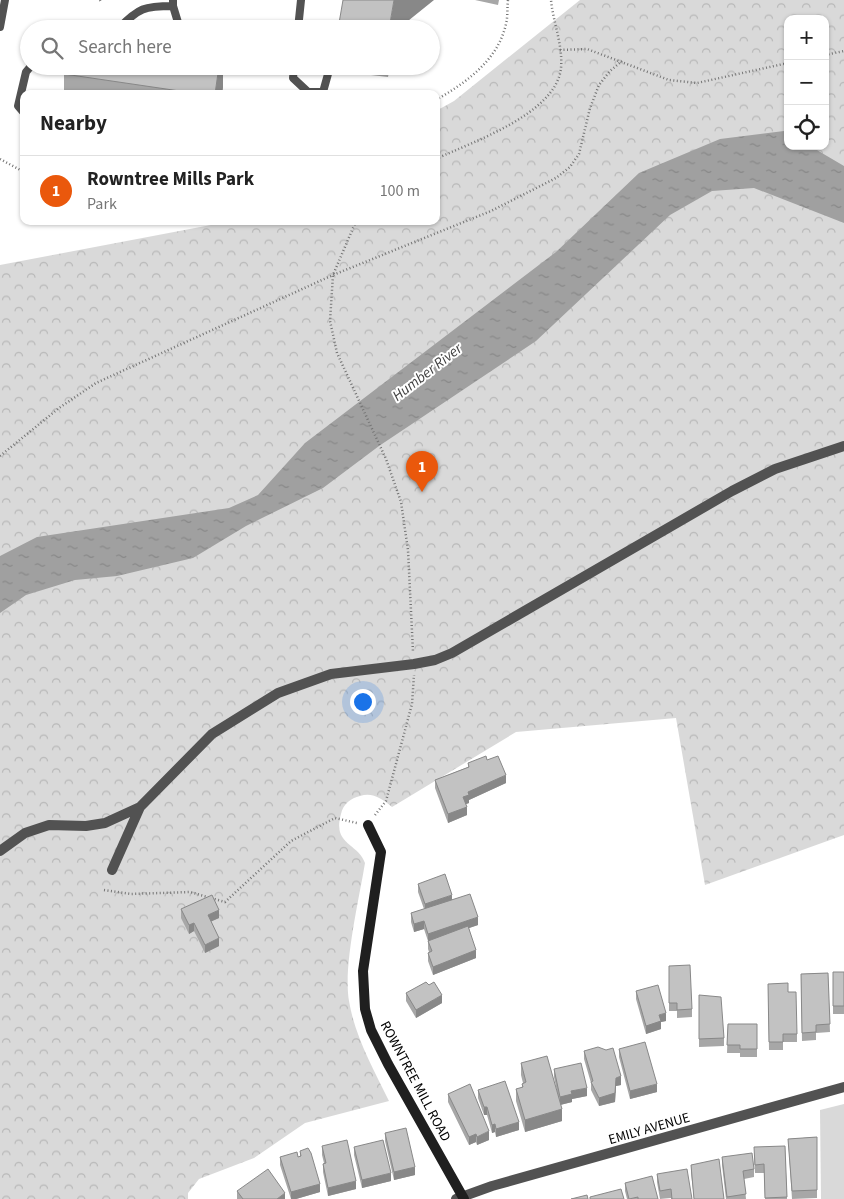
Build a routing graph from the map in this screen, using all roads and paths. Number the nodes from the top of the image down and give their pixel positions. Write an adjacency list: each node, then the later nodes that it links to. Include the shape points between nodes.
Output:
1 (5, 0): 9 (lane)
2 (301, 0): 8 (lane)
3 (508, 0): 21 (path, via 507,22 491,56 458,87)
4 (550, 0): 10 (path)
5 (173, 3): 6 (lane, via 137,10); 7 (lane)
6 (128, 20)
7 (178, 20)
8 (299, 20)
9 (0, 27)
10 (560, 50): 13 (path, via 587,49); 22 (path, via 561,68 556,83 540,105 524,117)
11 (844, 51): 12 (path)
12 (829, 54)
13 (622, 61): 14 (path, via 669,80 697,83); 26 (path, via 599,85 579,154 556,178 491,211)
14 (784, 64)
15 (25, 75): 18 (lane)
16 (293, 75): 19 (lane)
17 (328, 75): 20 (lane)
18 (22, 90)
19 (306, 90)
20 (323, 90)
21 (440, 98)
22 (440, 156)
23 (0, 159): 24 (path)
24 (20, 170)
25 (354, 225): 26 (path)
26 (334, 275): 28 (path, via 96,383); 29 (path, via 330,321 337,352 386,459 406,524)
27 (844, 446): 31 (street, via 775,469 732,491 452,653 414,664 330,674 278,693 212,734)
28 (0, 456)
29 (414, 654)
30 (414, 673): 32 (path, via 412,704 386,801)
31 (140, 807): 33 (street, via 105,823 49,825 24,833); 34 (street)
32 (368, 825): 35 (path, via 335,818 290,841 225,902 190,892 131,894); 37 (street, ROWNTREE MILL ROAD, via 380,852 363,971 365,1009 371,1030 388,1064)
33 (0, 851)
34 (112, 870)
35 (104, 890)
36 (844, 1087): 37 (street, EMILY AVENUE, via 501,1183)
37 (461, 1198)

